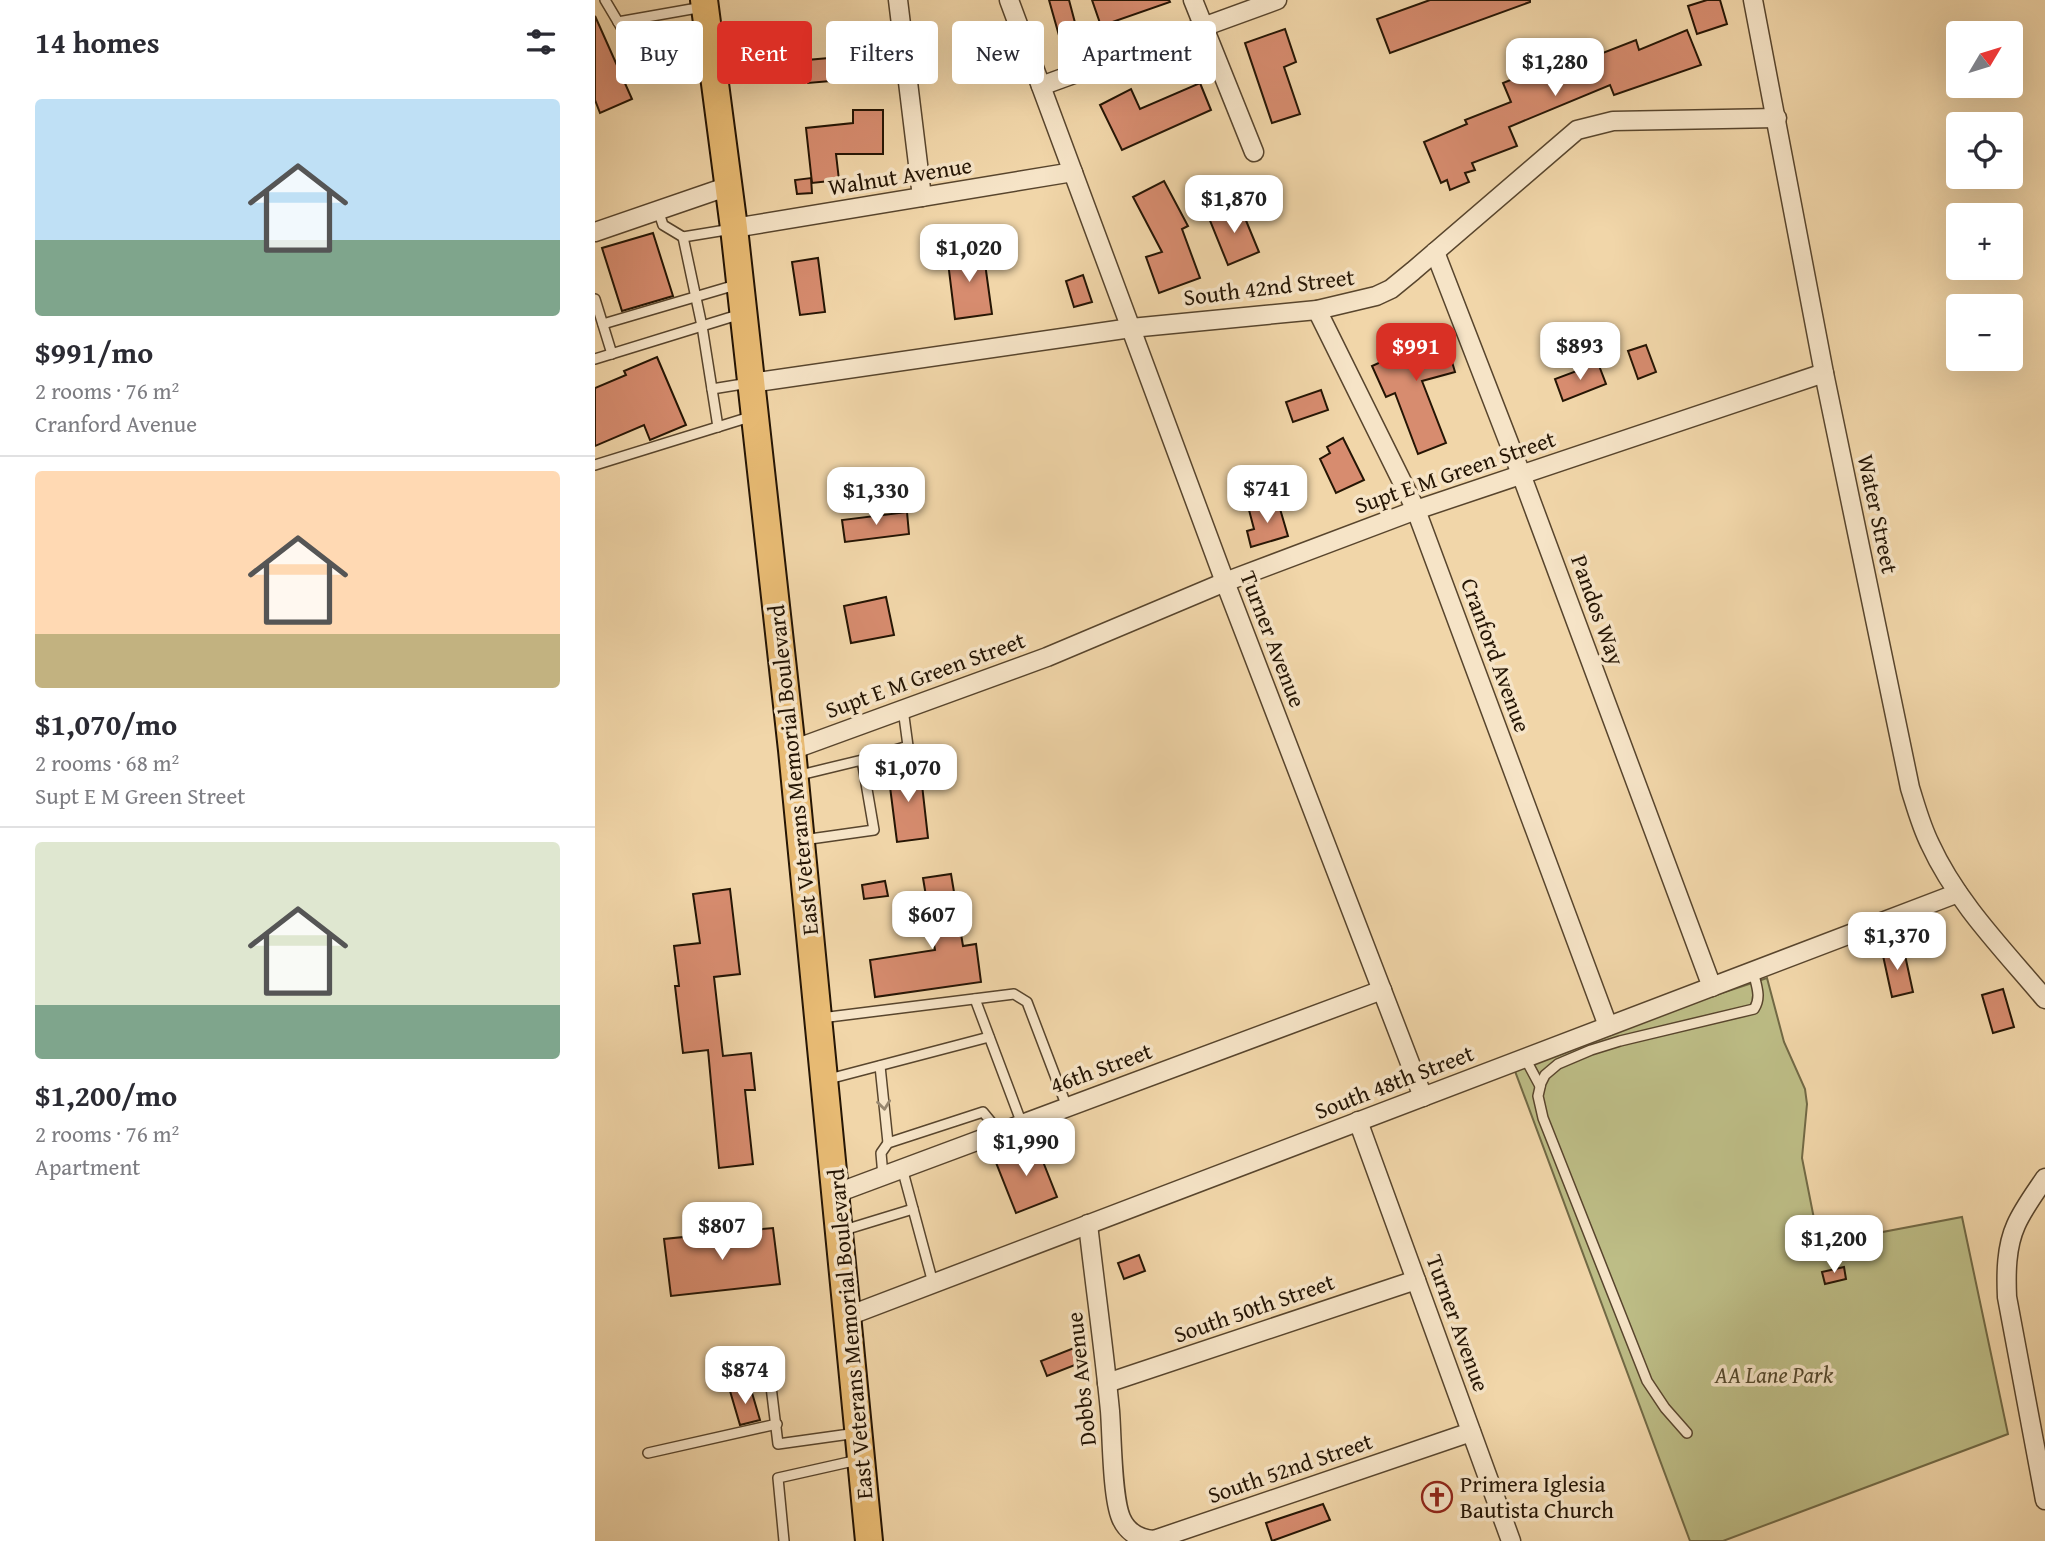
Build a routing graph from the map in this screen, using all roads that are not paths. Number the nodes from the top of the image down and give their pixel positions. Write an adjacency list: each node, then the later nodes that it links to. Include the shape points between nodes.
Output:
1 (605, 0): 8 (lane)
2 (898, 0): 21 (street)
3 (1009, 0): 16 (street, Turner Avenue)
4 (1193, 0): 10 (street)
5 (1277, 0): 11 (street)
6 (1753, 0): 17 (street, Water Street)
7 (705, 3): 9 (lane); 13 (main road, East Veterans Memorial Boulevard)
8 (617, 21)
9 (623, 21)
10 (1202, 21)
11 (1216, 23)
12 (1216, 57): 18 (street)
13 (713, 63): 14 (lane); 20 (main road, East Veterans Memorial Boulevard)
14 (703, 65)
15 (1058, 80): 16 (street)
16 (1041, 86): 19 (street, Turner Avenue)
17 (1777, 118): 26 (street, South 42nd Street, via 1613,121 1577,130); 37 (street, Water Street)
18 (1254, 152)
19 (1073, 172): 21 (street, Walnut Avenue); 34 (street, Turner Avenue)
20 (729, 186): 22 (street); 23 (main road, East Veterans Memorial Boulevard)
21 (922, 197): 23 (street, Walnut Avenue)
22 (658, 210): 24 (street); 25 (lane, via 663,225)
23 (734, 228): 25 (lane); 27 (main road, East Veterans Memorial Boulevard)
24 (595, 232)
25 (683, 237): 28 (lane)
26 (1436, 252): 30 (street, South 42nd Street, via 1391,289); 43 (street, Pandos Way)
27 (740, 284): 28 (lane); 31 (main road, East Veterans Memorial Boulevard)
28 (695, 297): 32 (lane); 33 (lane)
29 (595, 299): 32 (lane)
30 (1317, 310): 34 (street, South 42nd Street); 44 (street, Cranford Avenue)
31 (743, 313): 33 (lane); 38 (main road, East Veterans Memorial Boulevard)
32 (603, 324): 35 (lane)
33 (702, 326): 35 (lane); 39 (lane)
34 (1131, 328): 38 (street, South 42nd Street); 45 (street, Turner Avenue)
35 (612, 354): 36 (lane)
36 (595, 359)
37 (1824, 373): 43 (street, Supt E M Green Street); 50 (street, Water Street, via 1910,788 1930,844)
38 (751, 383): 39 (lane); 40 (main road, East Veterans Memorial Boulevard)
39 (712, 389): 41 (lane)
40 (755, 416): 41 (lane); 48 (main road, East Veterans Memorial Boulevard)
41 (718, 427): 42 (lane)
42 (595, 465)
43 (1521, 474): 44 (street, Supt E M Green Street); 52 (street, Pandos Way)
44 (1416, 510): 45 (street, Supt E M Green Street); 57 (street, Cranford Avenue)
45 (1225, 582): 46 (street, Supt E M Green Street, via 1047,657); 53 (street, Turner Avenue)
46 (904, 709): 47 (lane, via 908,746); 48 (street, Supt E M Green Street)
47 (862, 760): 48 (lane); 49 (lane, via 874,830)
48 (793, 763): 49 (main road, East Veterans Memorial Boulevard)
49 (801, 840): 56 (main road, East Veterans Memorial Boulevard)
50 (1958, 893): 51 (street, South 48th Street); 55 (street, Water Street)
51 (1753, 971): 52 (street, South 48th Street); 62 (lane, via 1759,995 1754,1009 1591,1050 1558,1064)
52 (1712, 987): 57 (street, South 48th Street)
53 (1382, 990): 63 (street, Turner Avenue); 64 (street, 46th Street)
54 (975, 999): 56 (lane); 58 (lane); 64 (lane, via 1014,994 1027,1002)
55 (2045, 999)
56 (819, 1019): 61 (main road, East Veterans Memorial Boulevard)
57 (1608, 1027): 59 (street, South 48th Street)
58 (989, 1037): 60 (lane); 66 (lane)
59 (1525, 1058): 62 (lane); 63 (street, South 48th Street)
60 (880, 1066): 61 (lane); 68 (lane, one-way to 68)
61 (825, 1080): 72 (main road, East Veterans Memorial Boulevard)
62 (1540, 1086): 83 (lane, via 1543,1118 1647,1381)
63 (1423, 1097): 65 (street, South 48th Street)
64 (1067, 1107): 66 (street, 46th Street)
65 (1358, 1121): 74 (street, South 48th Street); 76 (street, Turner Avenue)
66 (1022, 1124): 67 (street, 46th Street)
67 (995, 1134): 68 (lane, via 983,1112); 69 (street, 46th Street)
68 (888, 1143): 70 (lane, via 881,1153)
69 (902, 1168): 70 (street, 46th Street); 73 (lane)
70 (883, 1176): 72 (street, 46th Street)
71 (2045, 1178): 86 (street, via 2015,1226 2007,1297)
72 (837, 1192): 75 (main road, East Veterans Memorial Boulevard)
73 (913, 1209): 75 (lane); 77 (lane)
74 (1088, 1224): 77 (street, South 48th Street); 80 (street, Dobbs Avenue)
75 (840, 1232): 78 (main road, East Veterans Memorial Boulevard)
76 (1416, 1280): 80 (street, South 50th Street); 82 (street, Turner Avenue)
77 (933, 1283): 78 (street, South 48th Street)
78 (848, 1316): 84 (main road, East Veterans Memorial Boulevard)
79 (769, 1370): 81 (lane)
80 (1107, 1383): 87 (street, Dobbs Avenue, via 1117,1497 1121,1520)
81 (777, 1424): 84 (lane, via 778,1444); 85 (lane)
82 (1471, 1432): 87 (street, South 52nd Street, via 1154,1540 1134,1535); 90 (street, Turner Avenue)
83 (1687, 1433)
84 (860, 1446): 88 (lane, via 778,1478); 89 (main road, East Veterans Memorial Boulevard)
85 (648, 1453)
86 (2045, 1500)
87 (1127, 1526)
88 (784, 1541)
89 (869, 1541)
90 (1511, 1541)

